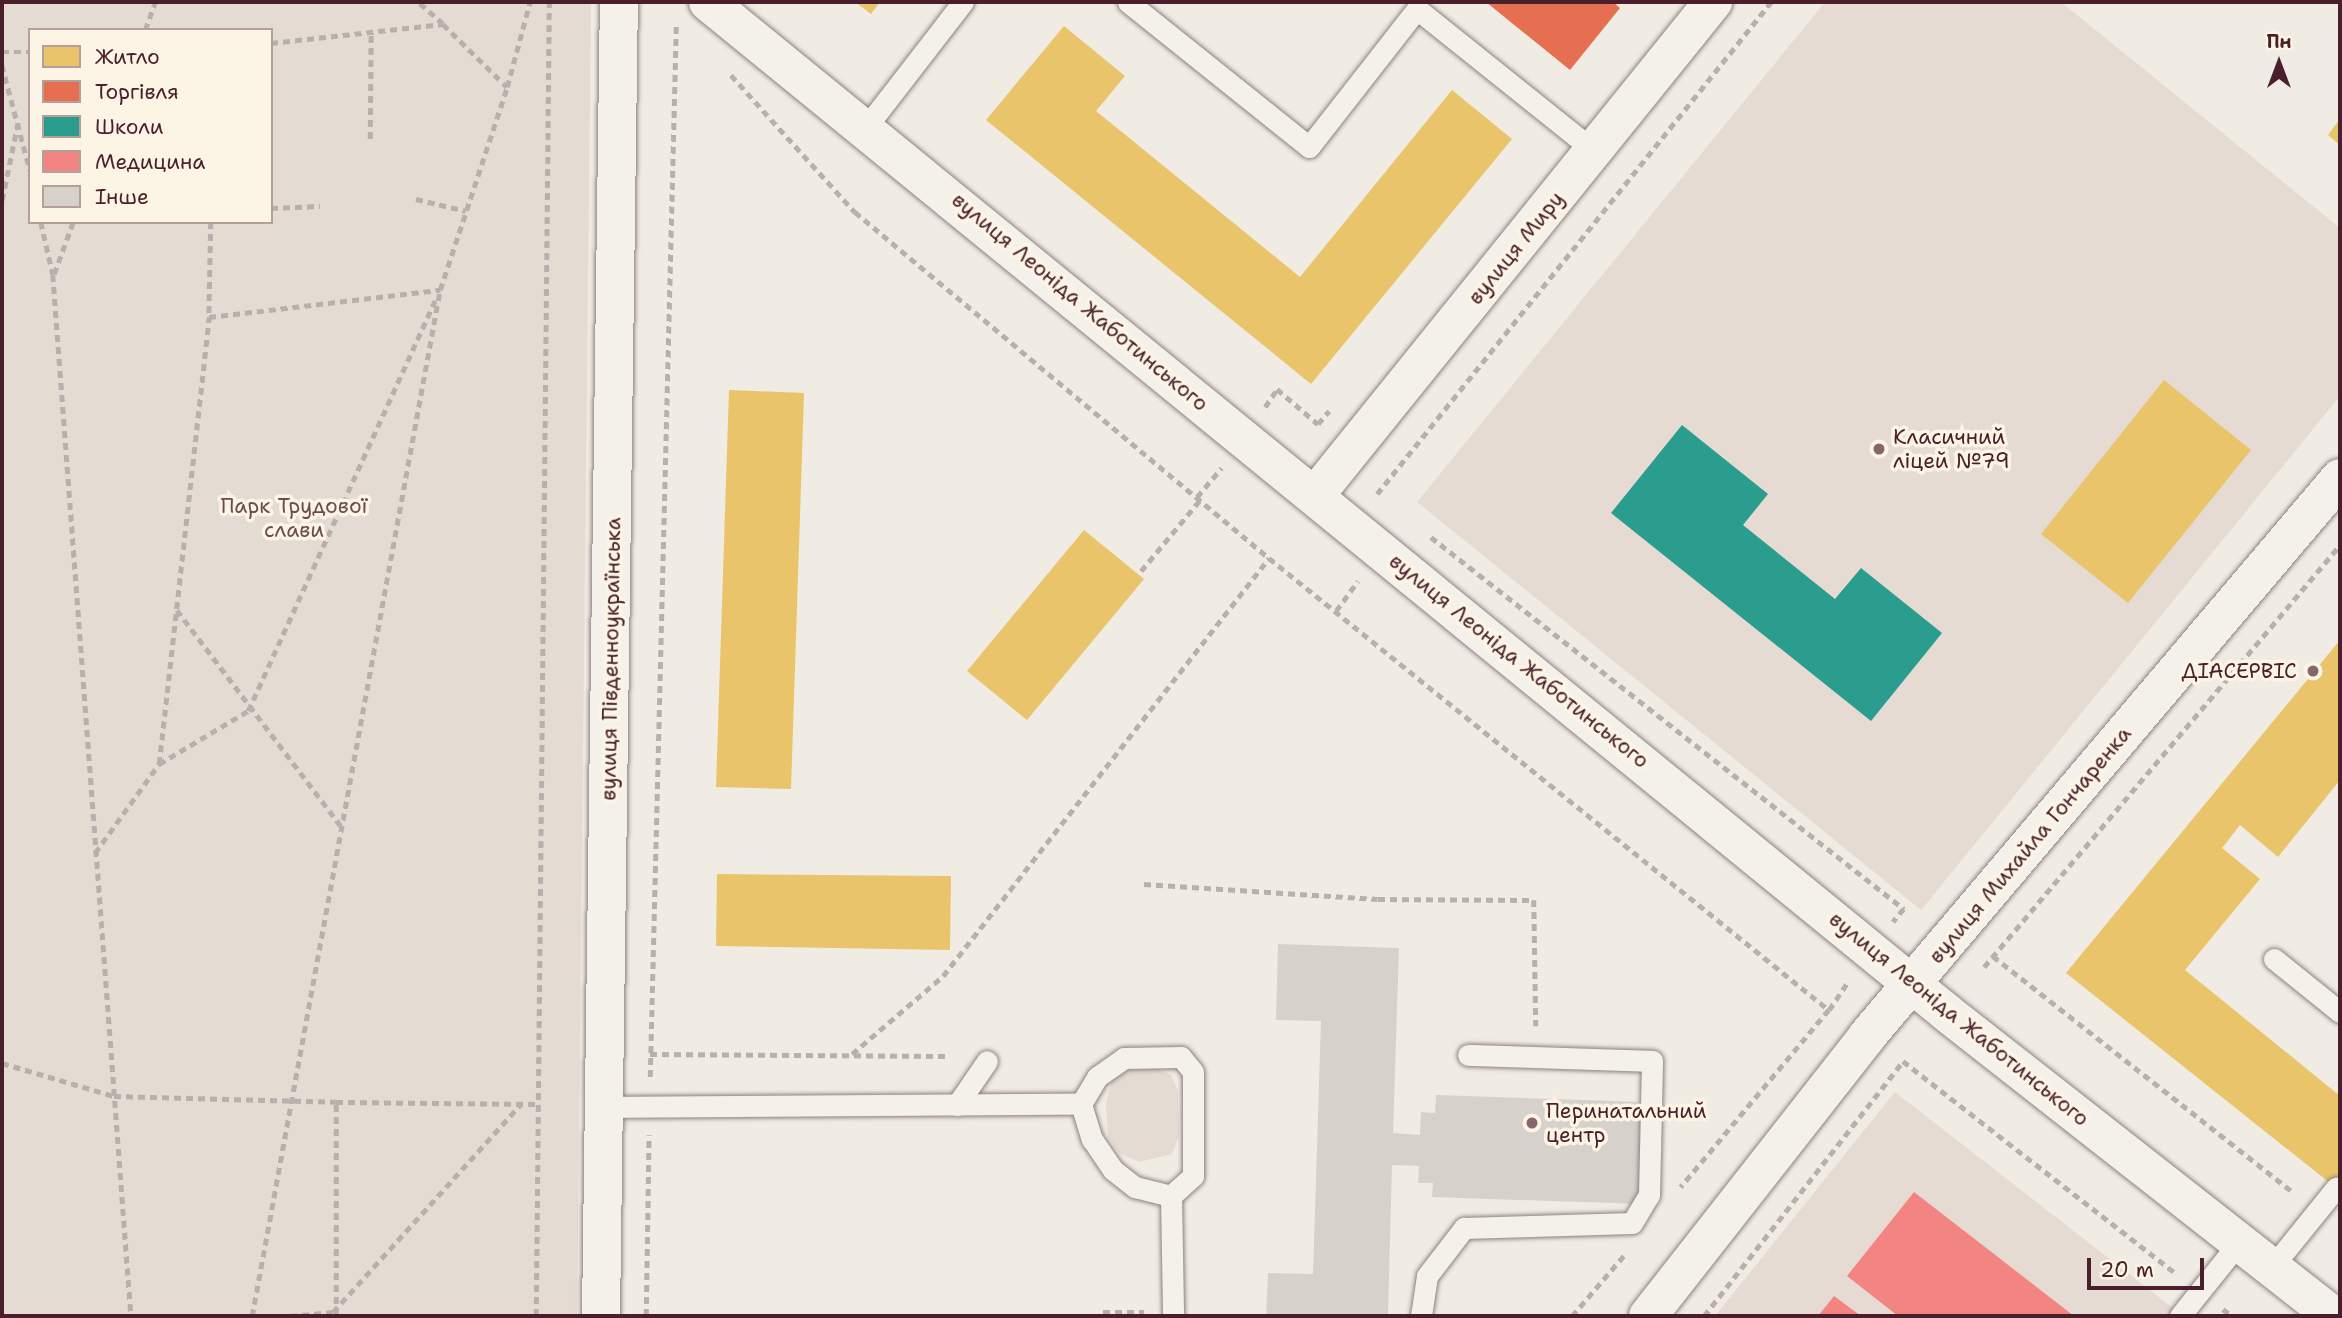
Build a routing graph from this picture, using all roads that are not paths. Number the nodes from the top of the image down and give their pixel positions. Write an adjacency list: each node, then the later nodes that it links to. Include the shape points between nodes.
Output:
1 (619, 2): 17 (street, вулиця Південноукраїнська)
2 (963, 2): 6 (lane)
3 (1128, 2): 7 (lane, via 1309,147 1417,9)
4 (1713, 2): 7 (street, вулиця Миру)
5 (696, 13): 6 (street, вулиця Леоніда Жаботинського)
6 (867, 126): 9 (street, вулиця Леоніда Жаботинського)
7 (1594, 151): 9 (street, вулиця Миру)
8 (2340, 478): 11 (street, вулиця Михайла Гончаренка)
9 (1317, 493): 11 (street, вулиця Леоніда Жаботинського)
10 (2274, 959): 12 (lane)
11 (1914, 981): 20 (street, вулиця Леоніда Жаботинського); 25 (street, вулиця Михайла Гончаренка)
12 (2340, 1012)
13 (1468, 1055): 24 (lane, via 1652,1061 1649,1195 1632,1223 1464,1228 1427,1276)
14 (988, 1061): 16 (lane)
15 (1081, 1104): 16 (lane); 19 (lane, via 1092,1139 1113,1170 1135,1187); 19 (lane, via 1097,1077 1124,1058 1181,1057 1194,1072 1194,1176)
16 (957, 1105): 17 (lane)
17 (605, 1107): 23 (street, вулиця Південноукраїнська)
18 (2336, 1188): 21 (lane)
19 (1171, 1196): 22 (lane)
20 (2240, 1241): 21 (street, вулиця Леоніда Жаботинського); 26 (lane)
21 (2272, 1267): 27 (street, вулиця Леоніда Жаботинського)
22 (1173, 1315)
23 (601, 1316)
24 (1421, 1316)
25 (1648, 1316)
26 (2180, 1316)
27 (2333, 1316)

